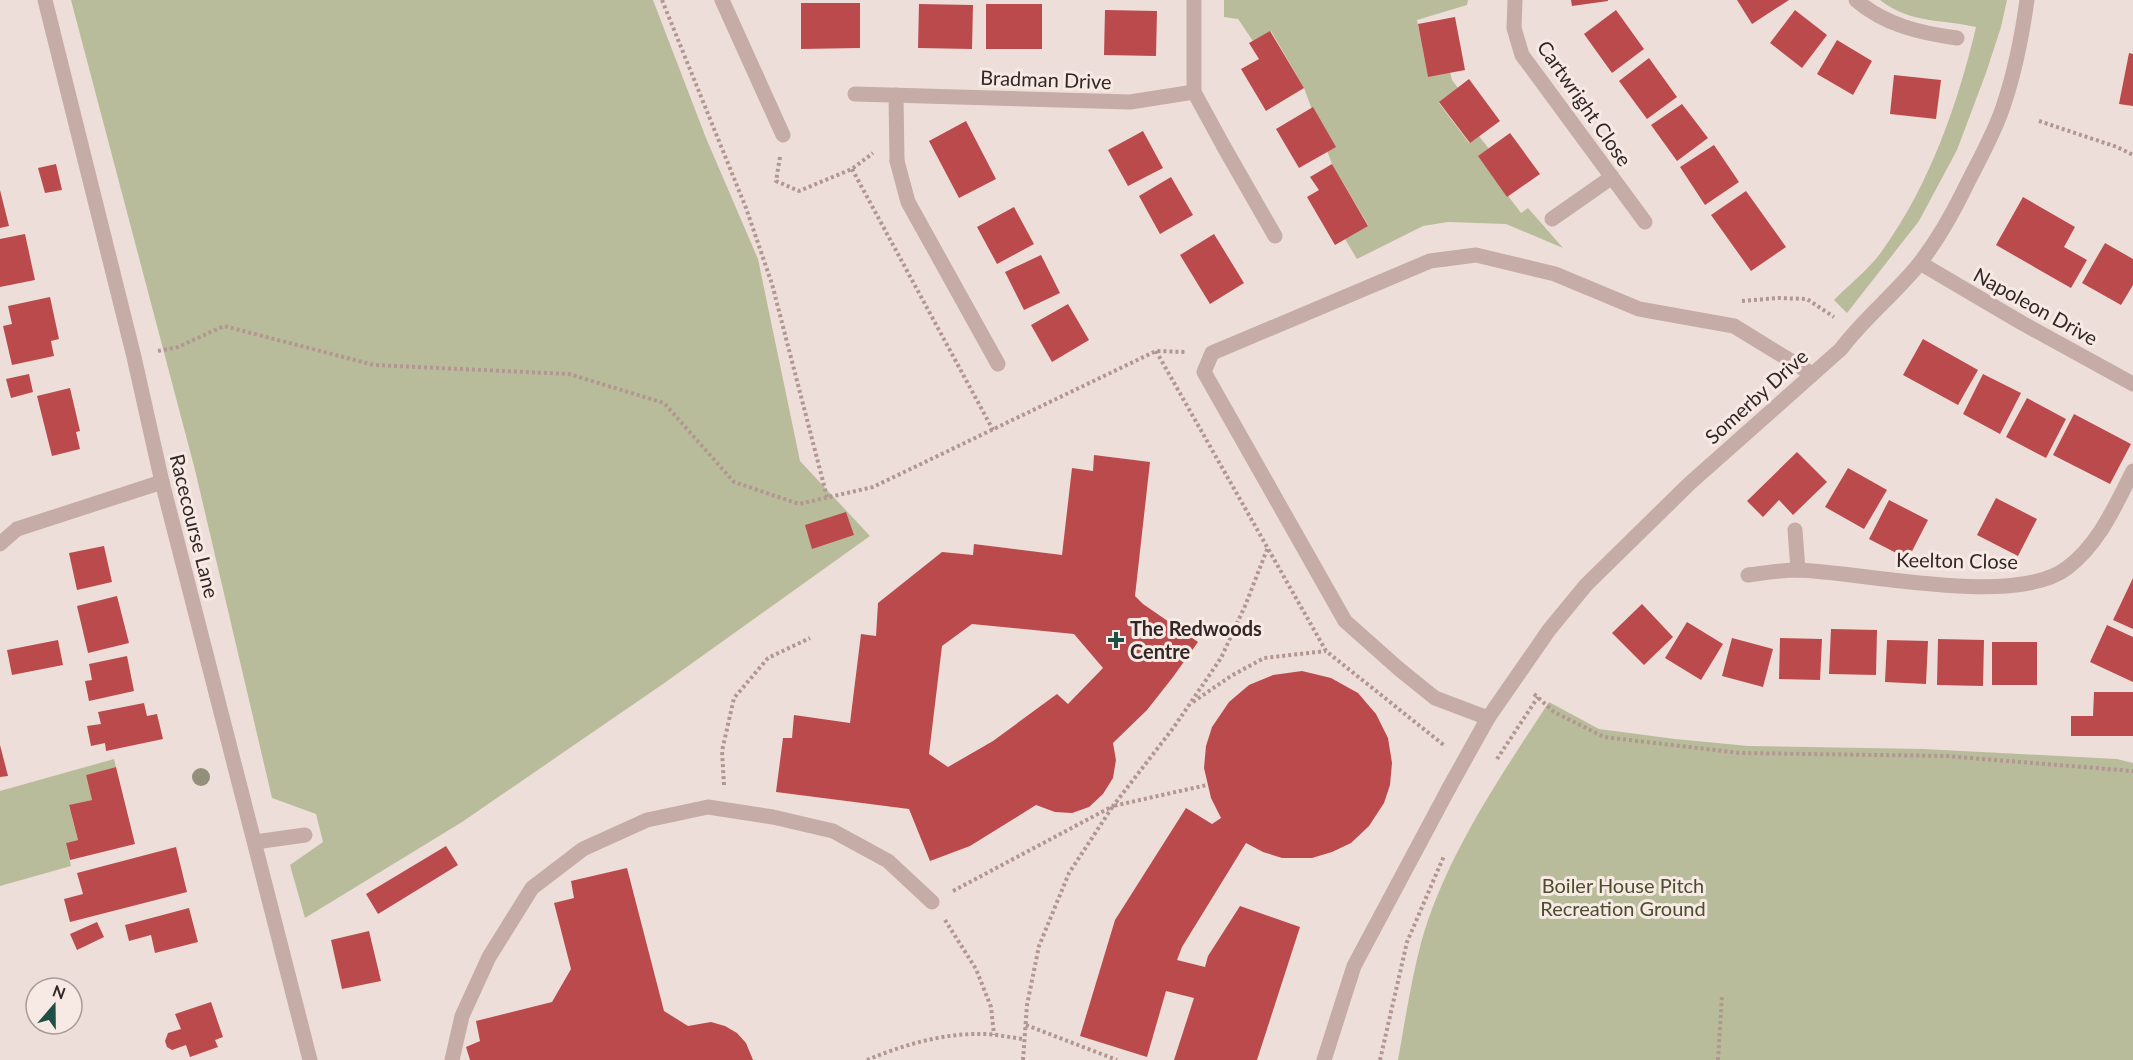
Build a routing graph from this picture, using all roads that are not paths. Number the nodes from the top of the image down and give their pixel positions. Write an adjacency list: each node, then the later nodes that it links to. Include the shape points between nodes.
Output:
1 (45, 0): 21 (street, Racecourse Lane)
2 (722, 0): 11 (street)
3 (1194, 0): 8 (street)
4 (1515, 0): 12 (street, Cartwright Close, via 1514,28 1522,55)
5 (1856, 0): 7 (street, via 1892,24 1924,34)
6 (2027, 0): 16 (street, Somerby Drive, via 2019,52 2003,108 1954,209)
7 (1957, 38)
8 (1194, 92): 10 (street, Bradman Drive, via 1130,102); 15 (street)
9 (855, 94): 10 (street, Bradman Drive)
10 (896, 95): 17 (street, via 897,161 908,201)
11 (783, 135)
12 (1612, 177): 13 (street); 14 (street, Cartwright Close)
13 (1552, 219)
14 (1645, 222)
15 (1275, 236)
16 (1920, 263): 18 (street, Somerby Drive); 19 (street, Napoleon Drive)
17 (998, 364)
18 (1812, 374): 26 (street, Somerby Drive, via 1689,484 1586,585 1548,630); 26 (street, via 1734,326 1639,309 1555,274 1476,255 1430,261 1212,353 1204,372 1345,621 1435,698)
19 (2133, 384)
20 (2133, 471): 24 (street, Keelton Close, via 2107,522 2086,550 2049,579 2008,586 1955,585)
21 (162, 482): 23 (street, via 17,530); 28 (street, Racecourse Lane)
22 (1795, 530): 24 (street)
23 (0, 544)
24 (1798, 570): 25 (street, Keelton Close)
25 (1748, 575)
26 (1488, 718): 32 (street, Somerby Drive, via 1354,966)
27 (305, 834): 28 (street)
28 (255, 842): 30 (street, Racecourse Lane)
29 (932, 902): 31 (street, via 888,861 833,831 708,807 646,820 583,849 532,888 475,987 462,1016)
30 (310, 1060)
31 (452, 1060)
32 (1324, 1060)

